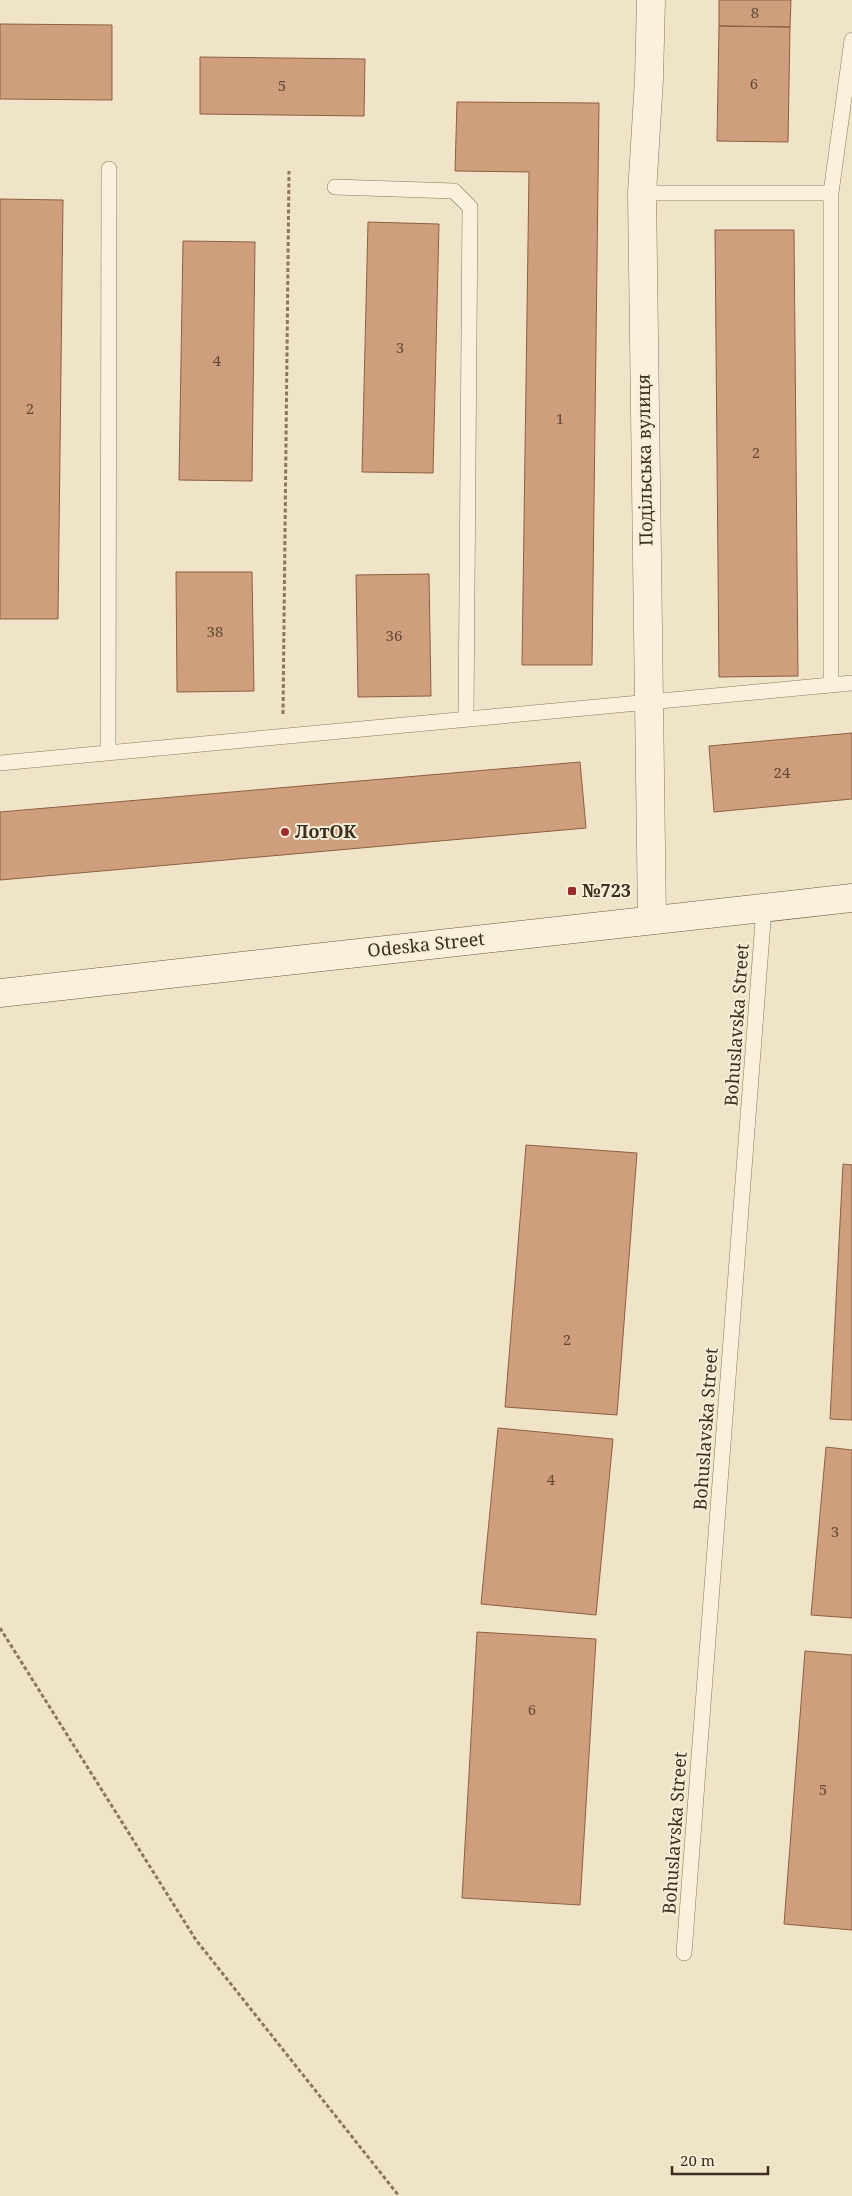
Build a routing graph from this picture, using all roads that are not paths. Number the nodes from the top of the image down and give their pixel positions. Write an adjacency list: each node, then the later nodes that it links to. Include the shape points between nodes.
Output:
1 (651, 0): 5 (street, Подільська вулиця)
2 (852, 40): 6 (lane)
3 (109, 169): 11 (lane)
4 (335, 187): 10 (lane, via 454,191 470,207)
5 (642, 193): 6 (lane); 9 (street, Подільська вулиця)
6 (832, 193): 8 (lane)
7 (852, 684): 8 (lane)
8 (831, 685): 9 (lane)
9 (649, 702): 10 (lane); 15 (street, Подільська вулиця)
10 (466, 718): 11 (lane)
11 (108, 753): 12 (lane)
12 (0, 763)
13 (852, 898): 14 (street, Odeska Street)
14 (764, 908): 15 (street, Odeska Street); 17 (lane, Bohuslavska Street)
15 (652, 920): 16 (street, Odeska Street)
16 (0, 992)
17 (684, 1953)

